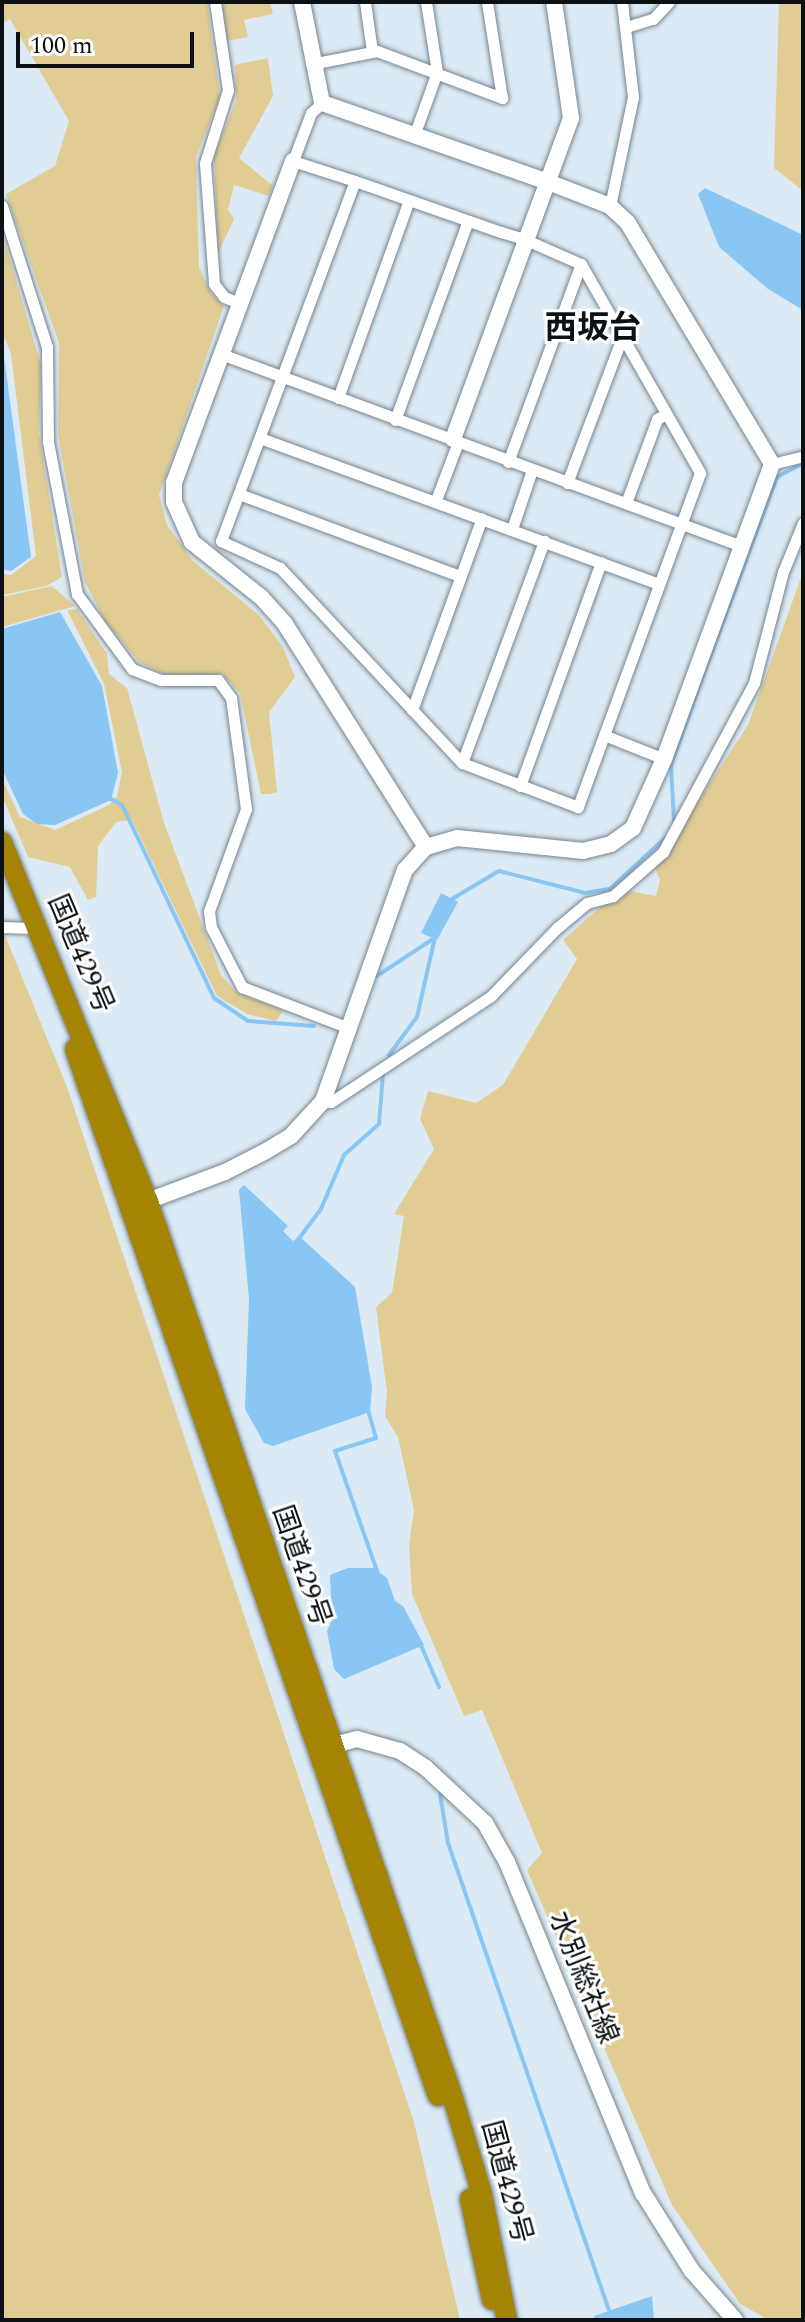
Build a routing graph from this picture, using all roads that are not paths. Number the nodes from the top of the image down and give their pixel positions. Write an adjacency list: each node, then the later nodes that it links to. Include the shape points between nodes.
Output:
1 (215, 2): 24 (street, via 228,102 205,163 214,284 224,297)
2 (302, 2): 11 (street)
3 (365, 2): 10 (street)
4 (426, 2): 12 (street)
5 (487, 2): 12 (street, via 502,98)
6 (554, 2): 17 (street, via 571,118)
7 (622, 2): 9 (street)
8 (669, 2): 9 (street, via 653,19)
9 (626, 27): 20 (street, via 633,97)
10 (372, 51): 11 (street); 12 (street)
11 (311, 64): 13 (street)
12 (437, 72): 14 (street)
13 (322, 103): 14 (street); 15 (street, via 311,113)
14 (415, 133): 17 (street)
15 (293, 161): 16 (street); 24 (street)
16 (355, 181): 18 (street); 27 (street)
17 (548, 182): 20 (street); 22 (street)
18 (409, 200): 21 (street); 28 (street)
19 (2, 206): 60 (street, via 47,347 48,442 77,594 132,669 151,679 218,680 231,698 246,809 209,911 211,927 242,987)
20 (610, 206): 35 (street, via 628,223)
21 (468, 221): 22 (street); 30 (street)
22 (524, 239): 23 (street); 32 (street)
23 (581, 264): 25 (street); 34 (street)
24 (240, 303): 26 (street)
25 (621, 340): 29 (street); 37 (street)
26 (221, 354): 27 (street); 56 (street, via 174,483 177,514 199,550 261,597 285,624)
27 (283, 378): 28 (street); 31 (street)
28 (338, 398): 30 (street)
29 (666, 414): 40 (street, via 657,419); 42 (street, via 700,473)
30 (395, 420): 32 (street)
31 (260, 438): 38 (street); 39 (street)
32 (456, 441): 34 (street); 39 (street)
33 (803, 456): 35 (street)
34 (508, 462): 36 (street)
35 (772, 464): 46 (street)
36 (532, 470): 37 (street); 44 (street)
37 (567, 483): 40 (street)
38 (239, 494): 48 (street); 50 (street, via 221,541 280,568)
39 (436, 500): 41 (street)
40 (626, 503): 42 (street)
41 (482, 518): 44 (street); 48 (street)
42 (683, 523): 46 (street); 49 (street)
43 (803, 523): 61 (street, via 783,572 754,683 663,852 613,896 587,903 557,928 491,996 331,1102)
44 (512, 529): 45 (street)
45 (544, 541): 47 (street); 53 (street)
46 (739, 545): 52 (street)
47 (601, 562): 49 (street); 54 (street)
48 (460, 576): 50 (street)
49 (658, 584): 51 (street)
50 (412, 710): 53 (street)
51 (604, 735): 52 (street); 54 (street, via 578,807)
52 (664, 759): 56 (street, via 643,817 611,844 583,851 457,838)
53 (462, 763): 54 (street)
54 (520, 786)
55 (2, 842): 62 (highway, 国道429号)
56 (426, 847): 60 (street, via 405,870)
57 (2, 875): 59 (highway, 国道429号)
58 (2, 927): 59 (street)
59 (25, 928): 62 (highway, 国道429号)
60 (349, 1028): 61 (street)
61 (323, 1101): 62 (street, via 291,1136 266,1151)
62 (140, 1204): 63 (highway, 国道429号)
63 (324, 1747): 64 (highway, 国道429号, via 453,2143); 65 (highway, 国道429号, via 466,2139 498,2259); 66 (street, 水別総社線, via 357,1739 400,1751 485,1823 507,1862 643,2193 692,2271)
64 (495, 2320)
65 (507, 2320)
66 (735, 2320)

